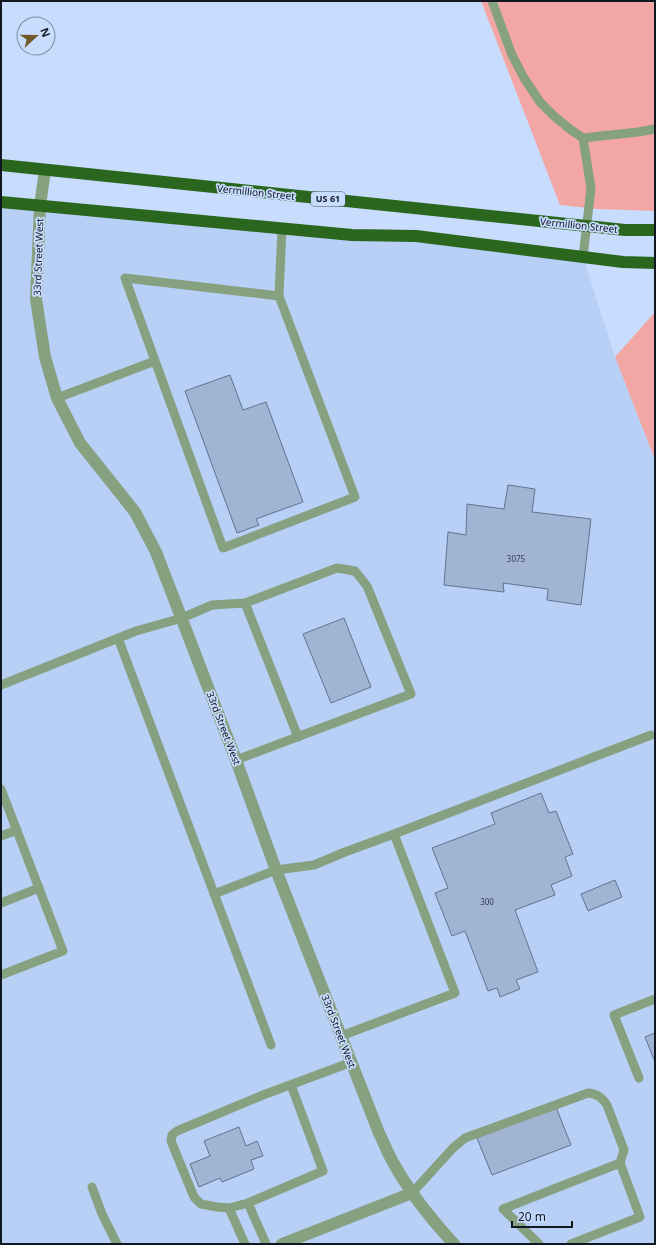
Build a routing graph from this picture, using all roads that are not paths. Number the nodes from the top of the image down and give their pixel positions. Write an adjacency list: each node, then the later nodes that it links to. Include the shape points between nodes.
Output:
1 (492, 1): 3 (lane, via 512,55 524,78 540,102)
2 (655, 129): 3 (lane)
3 (583, 138): 8 (lane, via 591,188)
4 (1, 165): 5 (highway, Vermillion Street / US 61)
5 (45, 170): 7 (street, 33rd Street West); 8 (highway, Vermillion Street / US 61)
6 (1, 202): 7 (highway)
7 (40, 206): 9 (highway); 15 (street, 33rd Street West, via 36,299 45,357)
8 (586, 226): 10 (highway, Vermillion Street / US 61); 11 (lane)
9 (282, 228): 11 (highway, via 352,235 416,236); 13 (lane)
10 (655, 230)
11 (583, 257): 12 (highway)
12 (655, 263)
13 (279, 296): 14 (lane, via 125,278); 14 (lane, via 355,497 223,548)
14 (155, 361): 15 (lane)
15 (57, 398): 17 (street, 33rd Street West, via 80,443 135,512 156,552)
16 (245, 603): 17 (lane, via 212,605); 21 (lane); 21 (lane, via 337,568 354,571 367,586 411,694)
17 (182, 618): 18 (lane); 22 (street, 33rd Street West)
18 (118, 638): 19 (lane); 29 (lane)
19 (1, 685)
20 (651, 735): 25 (lane)
21 (298, 737): 22 (lane)
22 (236, 760): 27 (street, 33rd Street West)
23 (1, 789): 24 (lane)
24 (17, 830): 26 (lane); 28 (lane)
25 (394, 834): 27 (lane, via 314,865); 33 (lane, via 455,993)
26 (1, 836)
27 (276, 870): 29 (lane); 33 (street, 33rd Street West)
28 (39, 888): 30 (lane); 31 (lane, via 63,951)
29 (214, 894): 34 (lane)
30 (1, 903)
31 (1, 975)
32 (655, 999): 36 (lane, via 614,1015)
33 (341, 1036): 35 (street, 33rd Street West)
34 (271, 1045)
35 (352, 1062): 37 (lane); 40 (street, 33rd Street West, via 379,1133)
36 (639, 1078)
37 (291, 1085): 41 (lane, via 322,1171); 42 (lane, via 172,1135 171,1140 194,1197 201,1204)
38 (620, 1163): 40 (lane, via 624,1150 607,1105 596,1094 588,1093 465,1138); 48 (lane, via 503,1209); 49 (lane, via 640,1217)
39 (92, 1187): 43 (lane)
40 (412, 1193): 46 (street); 47 (street, 33rd Street West, via 434,1223)
41 (248, 1204): 42 (lane); 45 (lane)
42 (229, 1208): 44 (lane)
43 (117, 1244)
44 (245, 1244)
45 (266, 1244)
46 (282, 1244)
47 (454, 1244)
48 (539, 1244)
49 (571, 1244)

